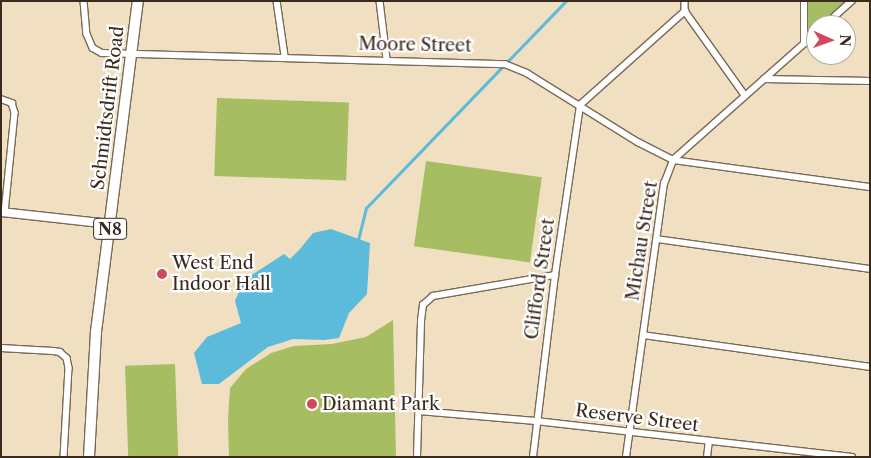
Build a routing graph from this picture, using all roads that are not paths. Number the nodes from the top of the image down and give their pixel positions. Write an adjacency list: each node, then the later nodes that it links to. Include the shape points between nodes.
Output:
1 (84, 1): 11 (street, Moore Street, via 87,34 93,48 102,53)
2 (138, 1): 11 (highway, Schmidtsdrift Road / N8)
3 (277, 1): 12 (street)
4 (380, 1): 13 (street)
5 (685, 1): 8 (street)
6 (804, 1): 10 (street)
7 (852, 1): 9 (street)
8 (685, 11): 16 (street); 18 (street)
9 (836, 15)
10 (804, 44): 14 (street, Michau Street)
11 (130, 54): 12 (street, Moore Street); 22 (highway, Schmidtsdrift Road / N8)
12 (285, 56): 13 (street, Moore Street)
13 (387, 59): 18 (street, Moore Street, via 505,64 527,73)
14 (764, 79): 15 (street); 16 (street, Michau Street)
15 (870, 81)
16 (745, 95): 19 (street, Michau Street)
17 (1, 99): 21 (street, via 12,103 16,113)
18 (580, 106): 19 (street, Moore Street); 25 (street, Clifford Street)
19 (673, 160): 20 (street); 23 (street, Michau Street, via 664,184)
20 (870, 188)
21 (3, 213): 22 (street)
22 (110, 224): 34 (highway, Schmidtsdrift Road / N8, via 93,359)
23 (657, 239): 24 (street); 26 (street, Michau Street)
24 (870, 270)
25 (555, 275): 29 (street, via 433,296 423,305); 30 (street, Clifford Street)
26 (643, 335): 28 (street); 31 (street, Michau Street)
27 (1, 348): 33 (street, via 53,350 67,358)
28 (870, 367)
29 (419, 411): 30 (street, Reserve Street); 35 (street)
30 (536, 421): 31 (street, Reserve Street); 36 (street, Clifford Street)
31 (630, 432): 32 (street, Reserve Street); 37 (street, Michau Street)
32 (709, 441): 38 (street); 39 (street, Reserve Street)
33 (64, 457)
34 (88, 457)
35 (417, 457)
36 (533, 457)
37 (626, 457)
38 (707, 457)
39 (852, 457)

